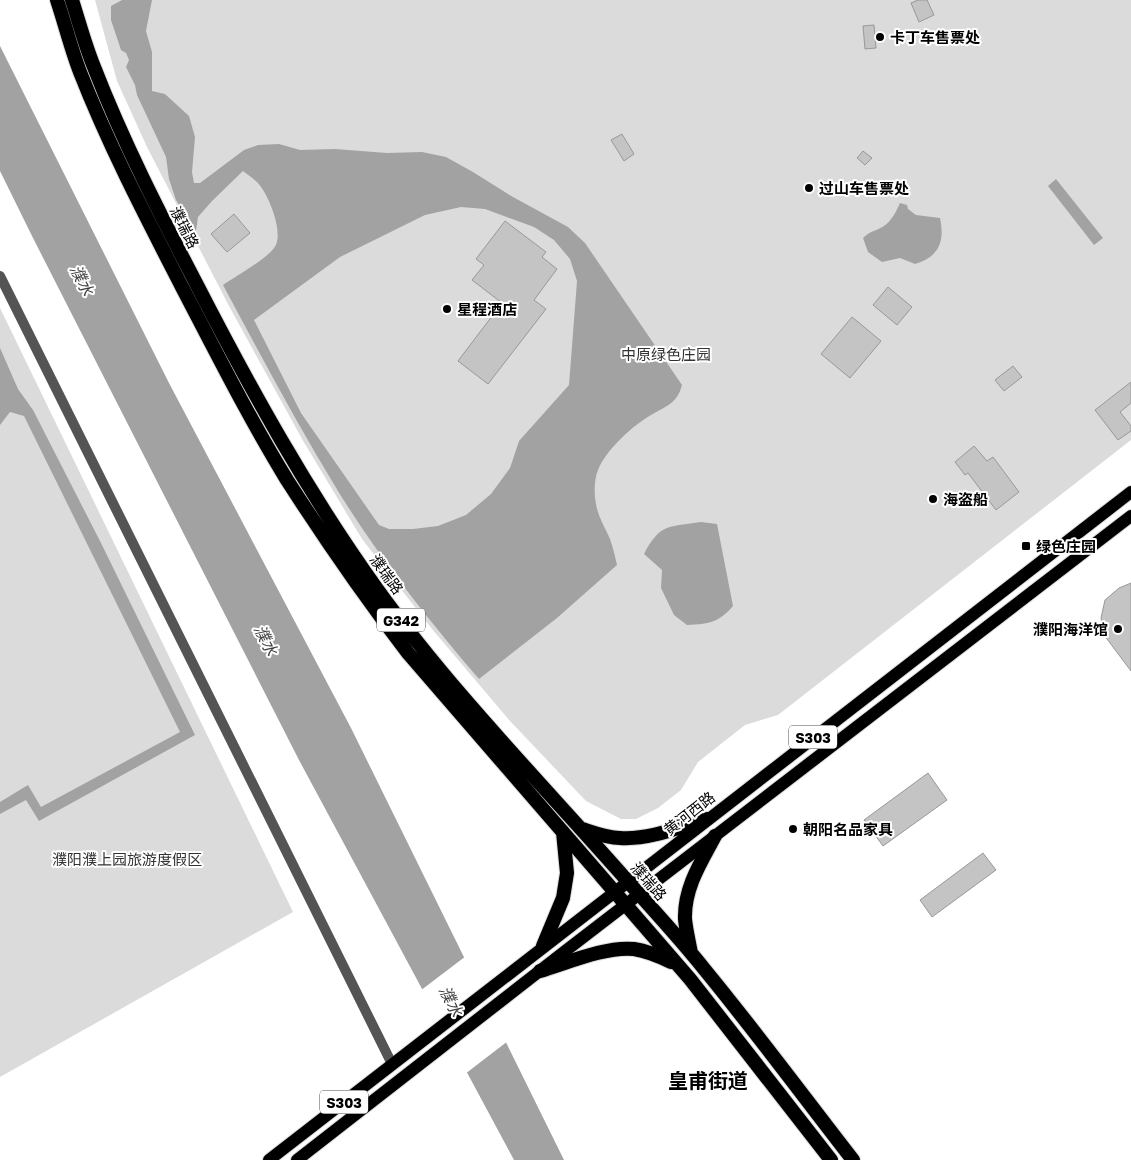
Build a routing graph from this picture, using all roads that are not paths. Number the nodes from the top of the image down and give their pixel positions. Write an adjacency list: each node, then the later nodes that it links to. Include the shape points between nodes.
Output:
1 (57, 0): 8 (highway, 濮瑞路 / G342, via 80,71 117,157 217,355 286,478 366,598 408,653)
2 (72, 0): 7 (highway, 濮瑞路 / G342, via 93,66 122,135 230,349 298,471 419,645)
3 (0, 276): 18 (street)
4 (1131, 492): 6 (main road, 黄河西路 / S303)
5 (1131, 516): 9 (main road, S303)
6 (707, 819): 7 (highway, via 641,837 620,838); 10 (main road, 黄河西路 / S303)
7 (582, 829): 10 (highway, 濮瑞路 / G342)
8 (563, 832): 11 (highway, 濮瑞路 / G342); 14 (highway, via 567,873 563,898)
9 (715, 836): 12 (main road, S303); 15 (highway, via 694,875 687,896 685,919)
10 (628, 881): 11 (main road, 黄河西路 / S303); 12 (highway, 濮瑞路 / G342)
11 (614, 891): 13 (highway, 濮瑞路 / G342); 14 (main road, 黄河西路 / S303)
12 (639, 894): 13 (main road, S303); 15 (highway, 濮瑞路 / G342)
13 (626, 904): 16 (highway, 濮瑞路 / G342); 17 (main road, S303)
14 (543, 946): 18 (main road, 黄河西路 / S303)
15 (691, 954): 22 (highway, 濮瑞路 / G342)
16 (678, 965): 17 (highway, via 656,954 633,949 596,954); 21 (highway, 濮瑞路 / G342)
17 (540, 971): 20 (main road, S303)
18 (392, 1064): 19 (main road, 黄河西路 / S303)
19 (269, 1160)
20 (297, 1160)
21 (831, 1160)
22 (853, 1160)

